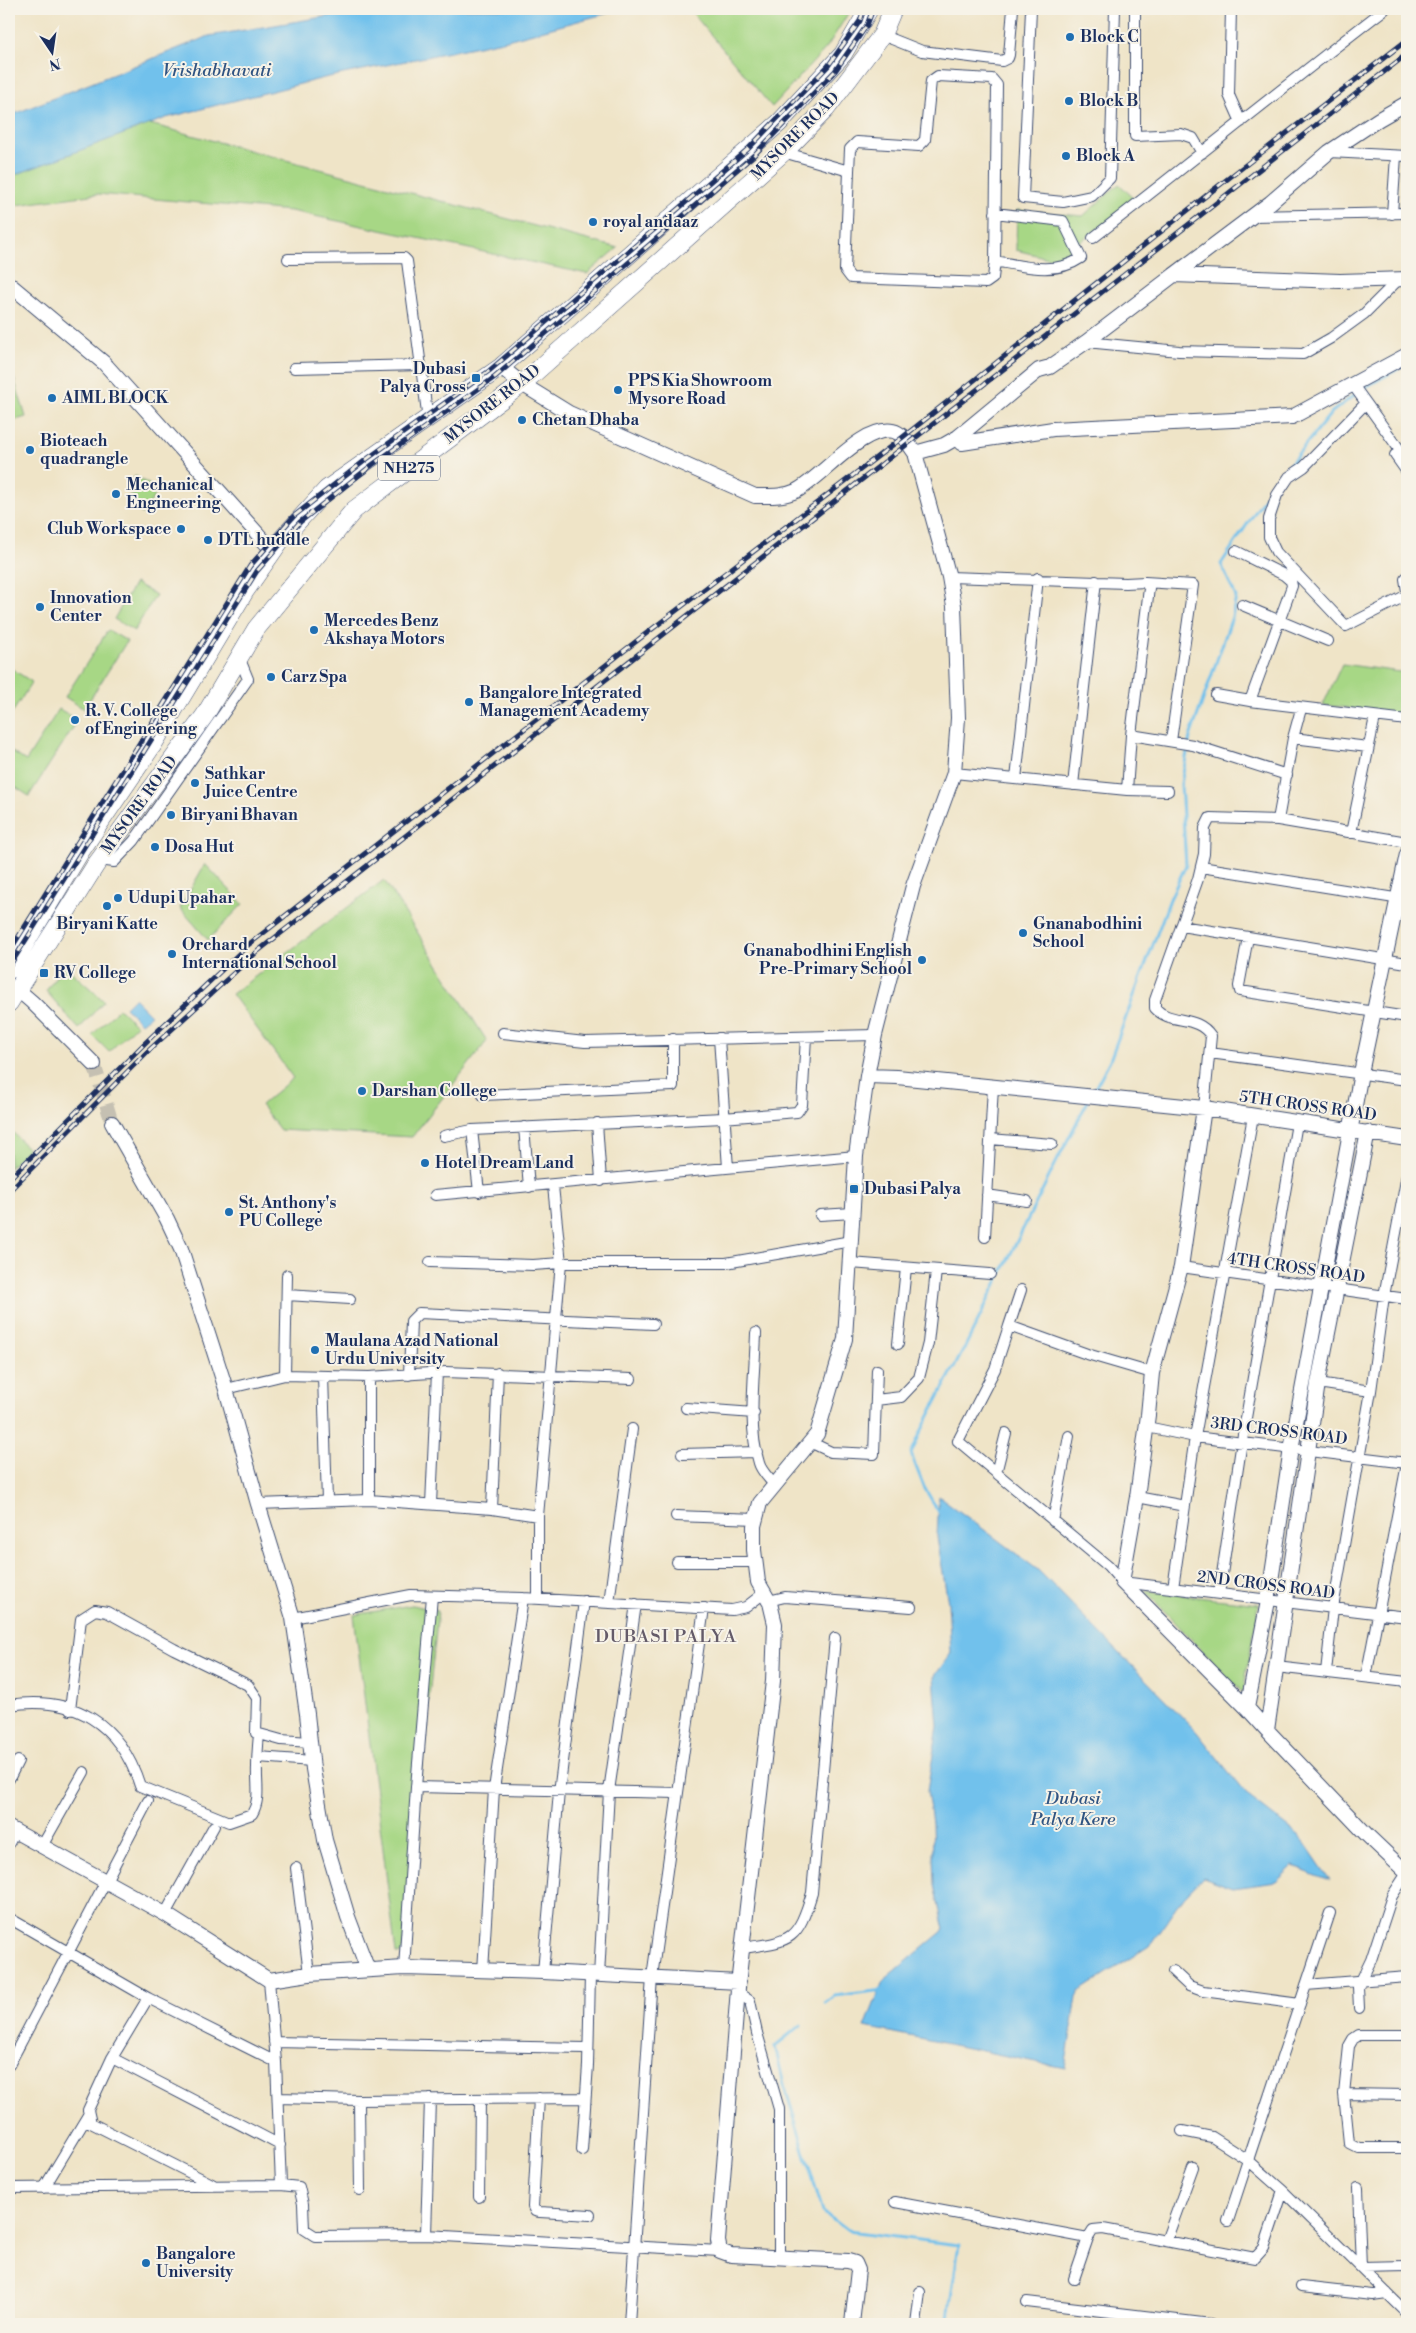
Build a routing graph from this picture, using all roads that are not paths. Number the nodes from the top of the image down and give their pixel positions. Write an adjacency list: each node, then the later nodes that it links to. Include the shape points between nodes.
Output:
1 (868, 9): 31 (highway, MYSORE ROAD / NH275, via 843,54 787,117)
2 (893, 9): 9 (highway, MYSORE ROAD / NH275)
3 (1013, 9): 9 (street, via 1009,55 1002,62 922,51)
4 (1031, 9): 5 (street, via 1023,198 1063,202 1092,196 1110,178)
5 (1115, 9)
6 (1136, 9): 13 (street, via 1136,136 1181,134 1194,138)
7 (1231, 9): 11 (street, via 1229,95)
8 (1385, 9): 11 (street)
9 (882, 35): 12 (highway, MYSORE ROAD / NH275, via 826,109)
10 (1407, 103): 14 (street)
11 (1241, 122): 13 (street)
12 (783, 152): 17 (street); 34 (highway, MYSORE ROAD / NH275)
13 (1202, 152): 22 (street)
14 (1329, 152): 15 (street); 21 (street)
15 (1396, 156): 16 (street); 20 (street)
16 (1407, 156)
17 (849, 171): 18 (street, via 850,149 857,142 919,146 925,140 931,81 938,76 992,80 997,85); 24 (street, via 845,270 851,278 986,283 993,278)
18 (995, 213): 24 (street); 24 (street, via 1063,221 1081,258 1045,269)
19 (1407, 213): 20 (street)
20 (1392, 214): 21 (street)
21 (1252, 216): 25 (street)
22 (1093, 238)
23 (288, 259): 30 (street, via 404,258)
24 (995, 261)
25 (1174, 275): 26 (street, via 1340,281); 28 (street)
26 (1403, 279): 28 (street, via 1364,314 1303,354 1179,351)
27 (9, 284): 42 (street, via 104,363)
28 (1086, 342): 32 (street)
29 (1407, 355): 35 (street)
30 (421, 365): 33 (street); 37 (street)
31 (501, 367): 34 (street); 37 (highway, MYSORE ROAD / NH275)
32 (1050, 367): 38 (street, via 1044,378); 39 (street, via 1039,370 958,437 944,445)
33 (294, 368)
34 (522, 384): 39 (street, via 569,413 755,496 778,497 797,490 846,450 880,432 894,431); 79 (highway, MYSORE ROAD / NH275, via 354,510 256,629 205,715 99,860)
35 (1355, 389): 36 (street); 38 (street, via 1292,417 1054,429)
36 (1364, 405): 40 (street); 41 (street); 49 (street, via 1304,467 1289,478 1277,495 1269,519 1269,537 1276,552 1346,626)
37 (428, 420): 42 (highway, MYSORE ROAD / NH275, via 327,489)
38 (962, 443): 39 (street, via 946,452 928,456)
39 (915, 453): 44 (street)
40 (1407, 460)
41 (1407, 472)
42 (273, 551): 78 (highway, MYSORE ROAD / NH275, via 245,591 152,746 80,852)
43 (1236, 551): 51 (street, via 1292,581)
44 (949, 577): 46 (street); 62 (street, via 954,606 958,718)
45 (1407, 577): 49 (street)
46 (1038, 578): 47 (street); 64 (street)
47 (1096, 581): 48 (street); 65 (street)
48 (1145, 582): 58 (street, via 1149,588); 60 (street, via 1194,585)
49 (1407, 593)
50 (1242, 605): 51 (street)
51 (1279, 622): 52 (street); 54 (street)
52 (1328, 641)
53 (1216, 696): 54 (street)
54 (1250, 701): 55 (street)
55 (1302, 709): 56 (street); 59 (street)
56 (1374, 717): 57 (street); 61 (street)
57 (1407, 720)
58 (1131, 735): 60 (street); 66 (street)
59 (1293, 738): 61 (street); 63 (street)
60 (1171, 741): 63 (street)
61 (1368, 747): 69 (street)
62 (954, 772): 64 (street); 83 (street, via 913,886)
63 (1287, 775): 68 (street)
64 (1016, 779): 65 (street)
65 (1073, 785): 66 (street)
66 (1127, 790): 67 (street)
67 (1168, 791)
68 (1278, 820): 69 (street); 72 (street, via 1210,818 1205,828)
69 (1351, 833): 70 (street)
70 (1407, 842)
71 (1407, 854): 73 (street)
72 (1201, 866): 73 (street); 74 (street)
73 (1403, 899): 76 (street)
74 (1181, 926): 75 (street); 87 (street, via 1155,1008 1161,1015 1194,1021 1206,1029 1211,1036)
75 (1248, 937): 76 (street); 80 (street, via 1240,991)
76 (1386, 959): 77 (street); 80 (street)
77 (1407, 963)
78 (9, 970)
79 (13, 996): 88 (street, via 32,1002)
80 (1375, 1013): 81 (street); 89 (street)
81 (1407, 1017)
82 (503, 1033): 86 (street, via 566,1041)
83 (875, 1035): 84 (street); 90 (street)
84 (806, 1037): 85 (street); 96 (street, via 802,1105 797,1112)
85 (719, 1038): 86 (street); 96 (street)
86 (673, 1039): 93 (street, via 673,1086)
87 (1210, 1053): 89 (street); 94 (street)
88 (94, 1064)
89 (1361, 1073): 91 (street); 101 (street)
90 (867, 1076): 92 (street, 5TH CROSS ROAD); 108 (street)
91 (1407, 1080)
92 (993, 1086): 94 (street, 5TH CROSS ROAD); 105 (street)
93 (483, 1096)
94 (1204, 1108): 95 (street, 5TH CROSS ROAD); 125 (street)
95 (1254, 1116): 99 (street, 5TH CROSS ROAD); 128 (street)
96 (723, 1118): 98 (street); 109 (street)
97 (112, 1123): 155 (street, via 181,1249)
98 (597, 1123): 100 (street); 111 (street)
99 (1297, 1123): 101 (street, 5TH CROSS ROAD); 131 (street)
100 (524, 1127): 102 (street); 113 (street)
101 (1352, 1129): 103 (street, 5TH CROSS ROAD); 132 (street)
102 (472, 1130): 104 (street); 114 (street)
103 (1368, 1132): 106 (street, 5TH CROSS ROAD); 134 (street)
104 (444, 1136)
105 (990, 1139): 107 (street); 116 (street)
106 (1407, 1139)
107 (1052, 1144)
108 (856, 1156): 109 (street); 118 (street)
109 (728, 1168): 111 (street)
110 (1407, 1175): 136 (street)
111 (601, 1181): 112 (street)
112 (553, 1186): 113 (street); 123 (street)
113 (530, 1187): 114 (street)
114 (479, 1192): 115 (street)
115 (435, 1195)
116 (988, 1195): 117 (street); 120 (street)
117 (1027, 1201)
118 (853, 1213): 119 (street); 121 (street)
119 (820, 1214)
120 (986, 1237)
121 (851, 1242): 123 (street, via 726,1263); 124 (street)
122 (430, 1262): 123 (street)
123 (561, 1263): 139 (street)
124 (851, 1263): 126 (street); 166 (street, via 845,1339 817,1434)
125 (1181, 1267): 128 (street, 4TH CROSS ROAD); 147 (street)
126 (906, 1268): 127 (street); 143 (street)
127 (936, 1271): 129 (street); 157 (street, via 928,1343 919,1378 901,1397)
128 (1224, 1273): 131 (street, 4TH CROSS ROAD); 164 (street)
129 (990, 1274)
130 (287, 1275): 135 (street)
131 (1271, 1280): 132 (street, 4TH CROSS ROAD); 165 (street)
132 (1322, 1288): 134 (street, 4TH CROSS ROAD); 167 (street)
133 (1021, 1290): 141 (street)
134 (1337, 1290): 136 (street, 4TH CROSS ROAD); 154 (street)
135 (287, 1295): 137 (street); 148 (street)
136 (1384, 1296): 138 (street, 4TH CROSS ROAD); 156 (street)
137 (350, 1299)
138 (1407, 1299)
139 (558, 1319): 140 (street); 149 (street, via 418,1313 411,1321); 151 (street)
140 (653, 1324)
141 (1009, 1326): 147 (street); 173 (street, via 995,1369 958,1441)
142 (756, 1333): 159 (street)
143 (898, 1344)
144 (877, 1370): 157 (street)
145 (437, 1372): 146 (street); 149 (street); 179 (street)
146 (498, 1373): 151 (street); 181 (street)
147 (1152, 1373): 160 (street)
148 (285, 1375): 150 (street); 155 (street)
149 (409, 1375): 152 (street)
150 (323, 1376): 152 (street); 177 (street)
151 (553, 1376): 153 (street); 182 (street)
152 (369, 1378): 176 (street)
153 (631, 1379)
154 (1318, 1383): 156 (street); 168 (street)
155 (226, 1389): 178 (street)
156 (1371, 1391): 171 (street)
157 (876, 1400): 166 (street, via 873,1455 831,1452)
158 (686, 1408): 159 (street)
159 (754, 1413): 169 (street)
160 (1147, 1427): 164 (street, 3RD CROSS ROAD); 175 (street)
161 (632, 1429): 197 (street)
162 (1006, 1433): 173 (street)
163 (1069, 1436): 185 (street)
164 (1195, 1437): 165 (street, 3RD CROSS ROAD); 180 (street)
165 (1242, 1441): 167 (street, 3RD CROSS ROAD); 190 (street)
166 (810, 1442): 174 (street)
167 (1292, 1447): 168 (street, 3RD CROSS ROAD); 195 (street)
168 (1309, 1450): 171 (street, 3RD CROSS ROAD); 198 (street)
169 (756, 1452): 170 (street); 174 (street, via 759,1464)
170 (682, 1454)
171 (1359, 1456): 172 (street, 3RD CROSS ROAD); 202 (street)
172 (1407, 1464): 203 (street)
173 (996, 1473): 185 (street)
174 (774, 1485): 184 (street, via 760,1503)
175 (1137, 1497): 180 (street); 188 (street)
176 (369, 1500): 177 (street); 179 (street)
177 (327, 1501): 178 (street)
178 (258, 1504): 204 (street)
179 (431, 1504): 181 (street)
180 (1185, 1506): 189 (street)
181 (492, 1509): 182 (street)
182 (538, 1516): 194 (street)
183 (676, 1516): 184 (street)
184 (756, 1518): 187 (street)
185 (1054, 1520): 188 (street)
186 (676, 1562): 187 (street)
187 (756, 1562): 192 (street, via 758,1582)
188 (1122, 1582): 189 (street, 2ND CROSS ROAD); 212 (street)
189 (1173, 1588): 190 (street, 2ND CROSS ROAD)
190 (1219, 1594): 195 (street, 2ND CROSS ROAD)
191 (432, 1596): 193 (street); 204 (street, via 411,1595); 222 (street)
192 (766, 1597): 200 (street); 201 (street, via 732,1610); 237 (street, via 775,1624 773,1681)
193 (523, 1598): 194 (street); 223 (street)
194 (538, 1598): 196 (street)
195 (1268, 1600): 198 (street, 2ND CROSS ROAD); 212 (street)
196 (584, 1601): 197 (street); 225 (street)
197 (609, 1603): 199 (street)
198 (1286, 1603): 202 (street, 2ND CROSS ROAD); 207 (street)
199 (636, 1604): 201 (street); 224 (street)
200 (911, 1607)
201 (704, 1608): 226 (street)
202 (1333, 1608): 203 (street, 2ND CROSS ROAD); 208 (street)
203 (1378, 1614): 205 (street, 2ND CROSS ROAD); 209 (street)
204 (293, 1618): 216 (street)
205 (1407, 1618)
206 (835, 1638): 237 (street, via 812,1893 801,1923 790,1938)
207 (1276, 1667): 208 (street); 214 (street)
208 (1326, 1672): 209 (street)
209 (1366, 1677): 210 (street)
210 (1407, 1682)
211 (9, 1705): 213 (street, via 35,1702)
212 (1248, 1708): 214 (street)
213 (70, 1710): 215 (street, via 81,1619 95,1610 107,1612 248,1685 257,1698 255,1730); 217 (street, via 106,1727 124,1750 140,1786 229,1822 252,1814 255,1809)
214 (1266, 1730): 232 (street)
215 (259, 1734): 216 (street, via 281,1740); 217 (street)
216 (310, 1742): 219 (street)
217 (258, 1757): 219 (street)
218 (18, 1761): 221 (street)
219 (312, 1761): 240 (street, via 325,1840)
220 (84, 1772): 230 (street)
221 (9, 1779)
222 (416, 1787): 223 (street); 239 (street)
223 (494, 1789): 225 (street); 241 (street)
224 (609, 1791): 225 (street); 226 (street); 245 (street)
225 (559, 1792): 242 (street)
226 (678, 1794): 246 (street)
227 (148, 1801): 233 (street)
228 (214, 1826): 235 (street)
229 (11, 1834): 230 (street)
230 (42, 1846): 233 (street)
231 (296, 1868): 244 (street)
232 (1407, 1873): 249 (street, via 1392,1896)
233 (106, 1882): 235 (street); 238 (street)
234 (1330, 1913): 250 (street)
235 (165, 1914): 248 (street)
236 (9, 1918): 238 (street)
237 (743, 1948): 251 (street)
238 (69, 1952): 252 (street); 260 (street)
239 (404, 1968): 240 (street); 241 (street)
240 (368, 1970): 244 (street)
241 (483, 1971): 242 (street)
242 (543, 1972): 245 (street)
243 (1173, 1972): 253 (street, via 1189,1986 1203,1991)
244 (309, 1974): 248 (street)
245 (594, 1975): 246 (street); 257 (street)
246 (652, 1977): 251 (street); 290 (street)
247 (1407, 1977): 249 (street)
248 (269, 1980): 256 (street)
249 (1362, 1980): 250 (street); 254 (street, via 1357,1993)
250 (1306, 1985): 253 (street)
251 (739, 1987): 291 (street, via 718,2241); 292 (street, via 750,2001 779,2109)
252 (148, 1998): 258 (street); 259 (street)
253 (1300, 2004): 274 (street)
254 (1358, 2008)
255 (1407, 2034): 261 (street, via 1359,2035 1353,2039 1349,2046)
256 (274, 2042): 257 (street); 259 (street)
257 (586, 2048): 265 (street)
258 (112, 2058): 269 (street); 271 (street)
259 (276, 2062): 263 (street)
260 (9, 2066)
261 (1344, 2094): 262 (street); 272 (street, via 1349,2143 1359,2148)
262 (1407, 2095)
263 (278, 2098): 267 (street); 271 (street)
264 (539, 2098): 265 (street); 266 (street); 285 (street, via 533,2207 540,2212)
265 (585, 2098): 273 (street)
266 (480, 2099): 268 (street); 283 (street)
267 (360, 2100): 268 (street); 281 (street)
268 (430, 2100): 287 (street)
269 (88, 2115): 276 (street, via 91,2123); 279 (street)
270 (1182, 2131): 274 (street, via 1212,2137)
271 (280, 2145): 277 (street)
272 (1407, 2148)
273 (582, 2150)
274 (1248, 2160): 282 (street); 286 (street)
275 (1193, 2167): 289 (street)
276 (213, 2185): 277 (street); 279 (street)
277 (281, 2185): 287 (street, via 299,2187 304,2229 316,2236)
278 (9, 2188): 279 (street)
279 (44, 2188)
280 (1358, 2188): 294 (street)
281 (360, 2190)
282 (1283, 2191): 289 (street, via 1264,2248 1255,2258); 294 (street)
283 (479, 2197)
284 (895, 2202): 288 (street)
285 (590, 2215)
286 (1228, 2220)
287 (426, 2235): 290 (street)
288 (1088, 2238): 289 (street, via 1093,2230 1103,2229); 295 (street)
289 (1166, 2241)
290 (635, 2248): 291 (street); 302 (street)
291 (720, 2251): 292 (street, via 731,2255)
292 (779, 2258): 303 (street, via 855,2264 858,2270)
293 (1407, 2266): 294 (street)
294 (1361, 2267): 298 (street)
295 (1074, 2279)
296 (1301, 2288): 298 (street)
297 (920, 2292): 304 (street)
298 (1387, 2293): 300 (street)
299 (1027, 2302): 301 (street)
300 (1407, 2313)
301 (1170, 2322): 305 (street)
302 (629, 2324)
303 (852, 2324)
304 (916, 2324)
305 (1211, 2324)

